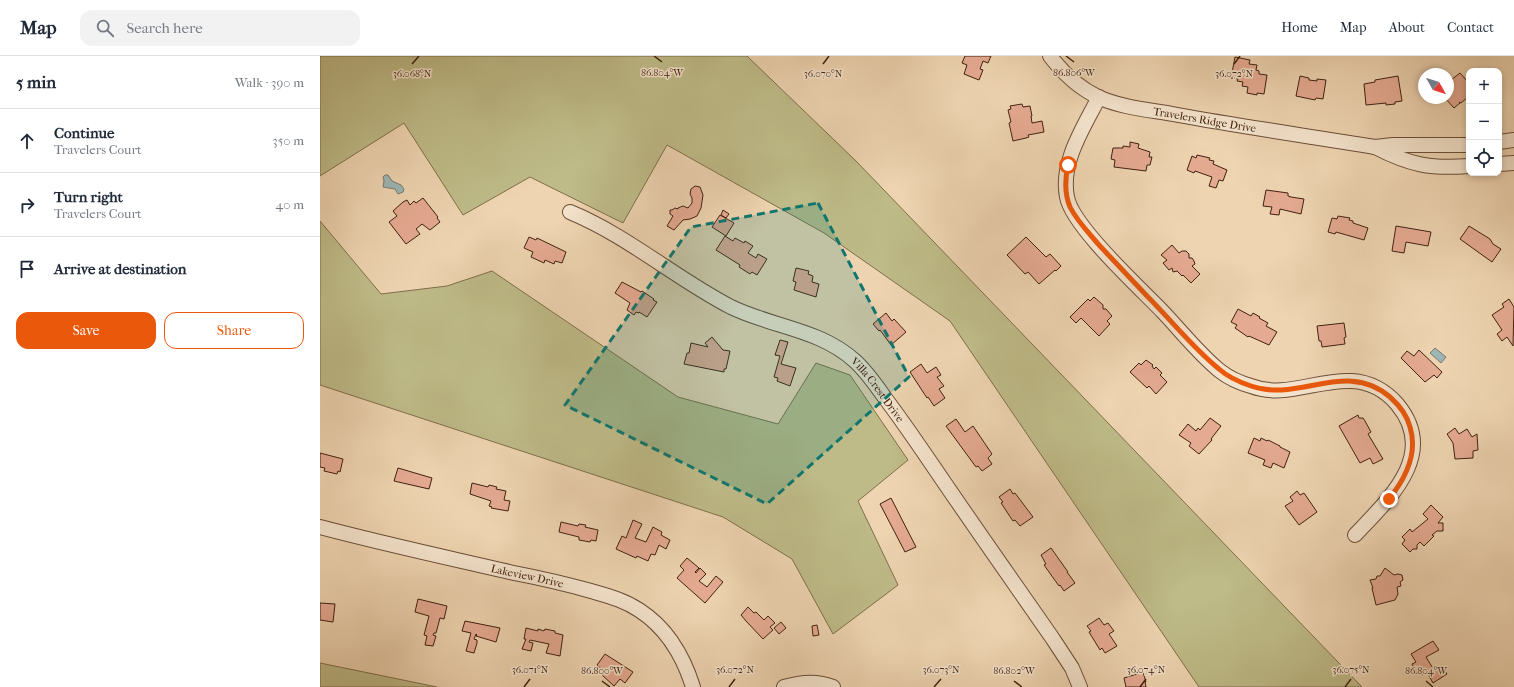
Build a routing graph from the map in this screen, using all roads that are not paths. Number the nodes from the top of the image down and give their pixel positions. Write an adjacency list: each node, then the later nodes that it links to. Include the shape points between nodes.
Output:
1 (1050, 56): 2 (street, Travelers Ridge Drive, via 1065,74)
2 (1099, 97): 6 (street, Travelers Ridge Drive, via 1122,105 1170,114); 12 (street, via 1071,156 1065,185 1068,203 1088,232 1201,352 1224,374 1253,387 1287,391 1327,382 1355,381 1382,390 1403,412 1413,440 1409,465 1393,493)
3 (1514, 140): 4 (street)
4 (1502, 142)
5 (1466, 145): 6 (street, Travelers Ridge Drive)
6 (1375, 147): 9 (street, Travelers Ridge Drive, via 1394,157 1422,166)
7 (1514, 163): 8 (street)
8 (1502, 164)
9 (1466, 166)
10 (570, 212): 16 (street, Villa Crest Drive, via 623,239 730,306 756,318 822,339 856,362 903,422 1053,639 1072,668)
11 (320, 527): 13 (street, Lakeview Drive, via 548,580 625,602 648,616 672,640 681,655)
12 (1355, 534)
13 (693, 687)
14 (784, 687): 15 (street, via 812,682)
15 (833, 687)
16 (1080, 687)

